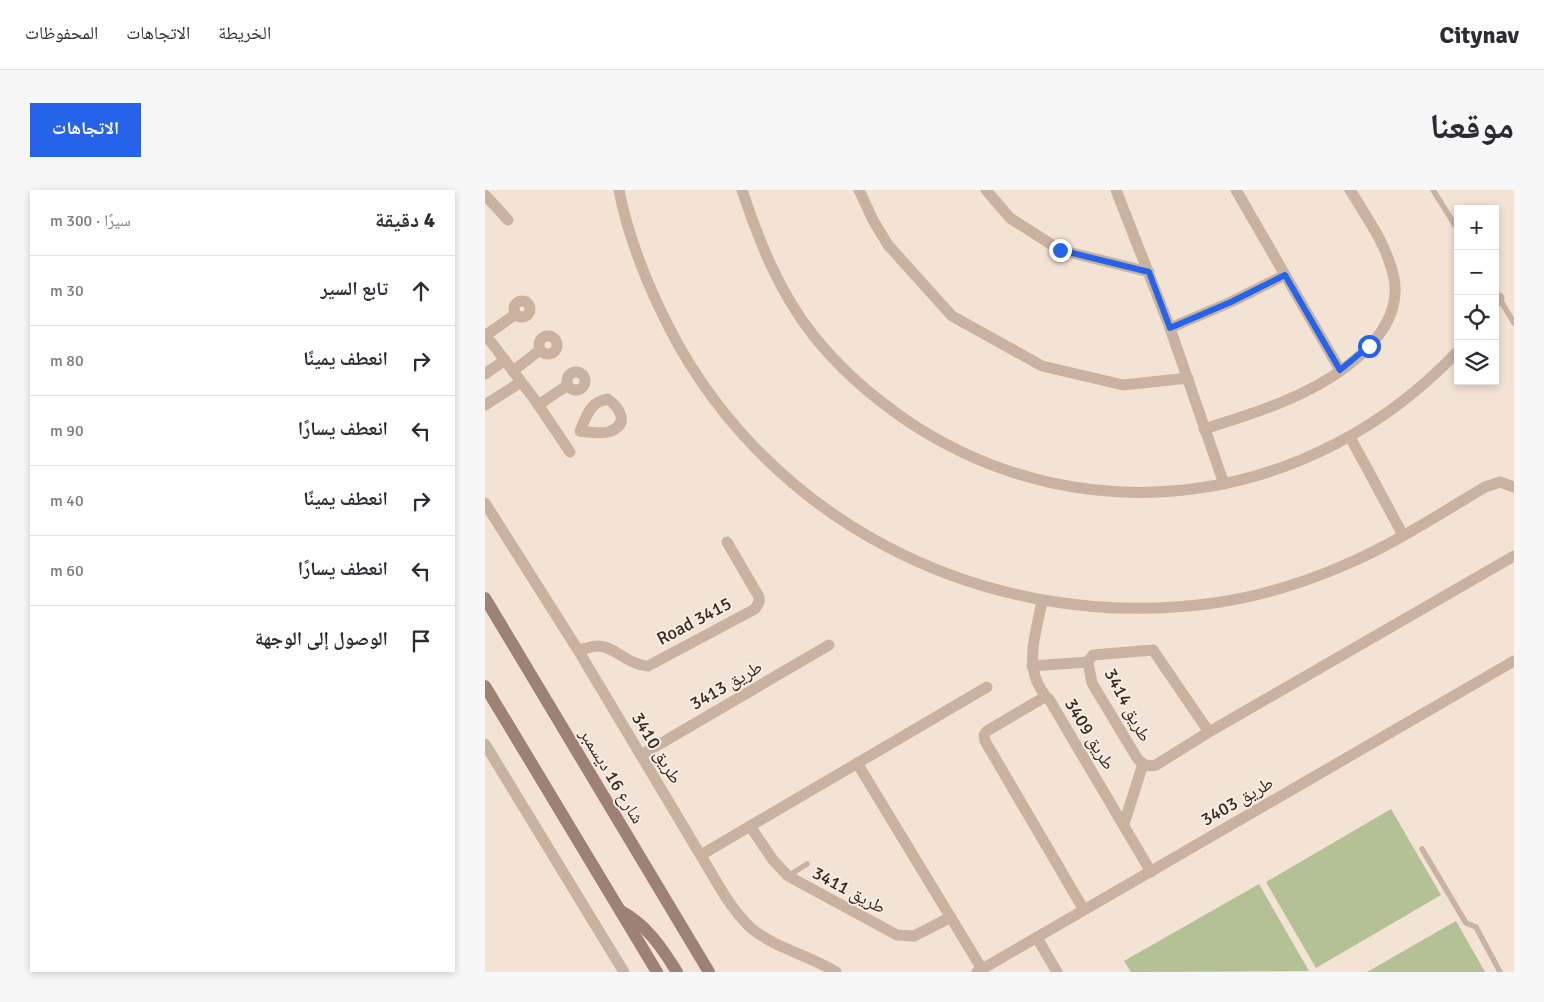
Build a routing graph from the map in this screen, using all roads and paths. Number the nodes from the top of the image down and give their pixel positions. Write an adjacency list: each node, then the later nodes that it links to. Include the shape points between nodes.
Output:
1 (619, 190): 42 (street, via 643,273 674,340 705,388 751,444 801,491 854,529 914,561 981,587)
2 (742, 190): 35 (street, via 775,276 811,333 853,379 921,430 960,452 1002,469 1076,488 1152,493)
3 (859, 190): 25 (street, via 888,245 952,316 1042,366 1123,385)
4 (986, 190): 12 (street, via 1010,218 1060,250)
5 (1116, 190): 12 (street)
6 (1236, 190): 13 (street)
7 (1350, 190): 22 (street, via 1384,248 1394,290 1391,311 1379,334)
8 (1433, 190): 11 (lane)
9 (485, 195): 10 (street)
10 (508, 220)
11 (1454, 224)
12 (1149, 272): 17 (street)
13 (1285, 275): 17 (street); 22 (street)
14 (1499, 301): 16 (lane)
15 (516, 314): 18 (street)
16 (1514, 323)
17 (1170, 328): 25 (street)
18 (485, 335): 21 (street)
19 (540, 350): 23 (street)
20 (1454, 355): 32 (street, via 1405,400)
21 (505, 360): 23 (street); 24 (street)
22 (1340, 370): 30 (street, via 1287,400)
23 (513, 371): 26 (street)
24 (485, 374)
25 (1188, 378): 30 (street)
26 (521, 382): 28 (street); 29 (street)
27 (568, 385): 28 (street)
28 (538, 405): 33 (street)
29 (485, 406)
30 (1204, 429): 35 (street)
31 (579, 431): 33 (street)
32 (1350, 437): 35 (street, via 1292,464); 38 (street)
33 (563, 442): 34 (street)
34 (570, 452)
35 (1224, 484)
36 (1514, 487): 38 (street, via 1500,482 1485,487)
37 (485, 503): 44 (street, طريق 3410)
38 (1403, 536): 42 (street, via 1341,567 1280,589 1215,603 1152,609 1098,608)
39 (727, 542): 44 (street, Road 3415, via 759,597 755,608 648,666 639,666 598,646)
40 (1514, 556): 51 (street, طريق 3414)
41 (485, 598): 71 (main road, شارع 16 ديسمبر)
42 (1042, 601): 47 (street)
43 (829, 645): 53 (street, طريق 3413)
44 (578, 650): 53 (street, طريق 3410)
45 (1514, 661): 61 (street, طريق 3403)
46 (1088, 662): 47 (street); 51 (street, طريق 3414, via 1093,655 1153,650); 55 (street, طريق 3414, via 1092,683)
47 (1032, 666): 50 (street)
48 (485, 686): 63 (main road)
49 (987, 687): 54 (street)
50 (1047, 698): 56 (street, طريق 3409); 64 (street, طريق 3409, via 987,731 985,741)
51 (1209, 732): 55 (street, طريق 3414, via 1156,765)
52 (485, 744): 68 (street)
53 (641, 756): 59 (street, طريق 3410)
54 (857, 764): 57 (street); 65 (street)
55 (1143, 764): 56 (street)
56 (1124, 824): 61 (street, طريق 3409)
57 (750, 826): 59 (street); 62 (street, طريق 3411)
58 (1422, 849): 74 (lane, via 1466,923 1476,927)
59 (701, 855): 72 (street, طريق 3410, via 738,915 753,929)
60 (807, 864): 62 (lane)
61 (1151, 872): 64 (street, طريق 3403)
62 (788, 876): 65 (street, طريق 3411, via 897,935 914,936)
63 (619, 910): 69 (main road); 70 (main road, via 633,917 649,933)
64 (1085, 910): 66 (street, طريق 3403)
65 (951, 917): 67 (street)
66 (1037, 938): 67 (street, طريق 3403); 73 (street)
67 (979, 971)
68 (624, 972)
69 (657, 972)
70 (677, 972)
71 (709, 972)
72 (836, 972)
73 (1057, 972)
74 (1500, 972)

